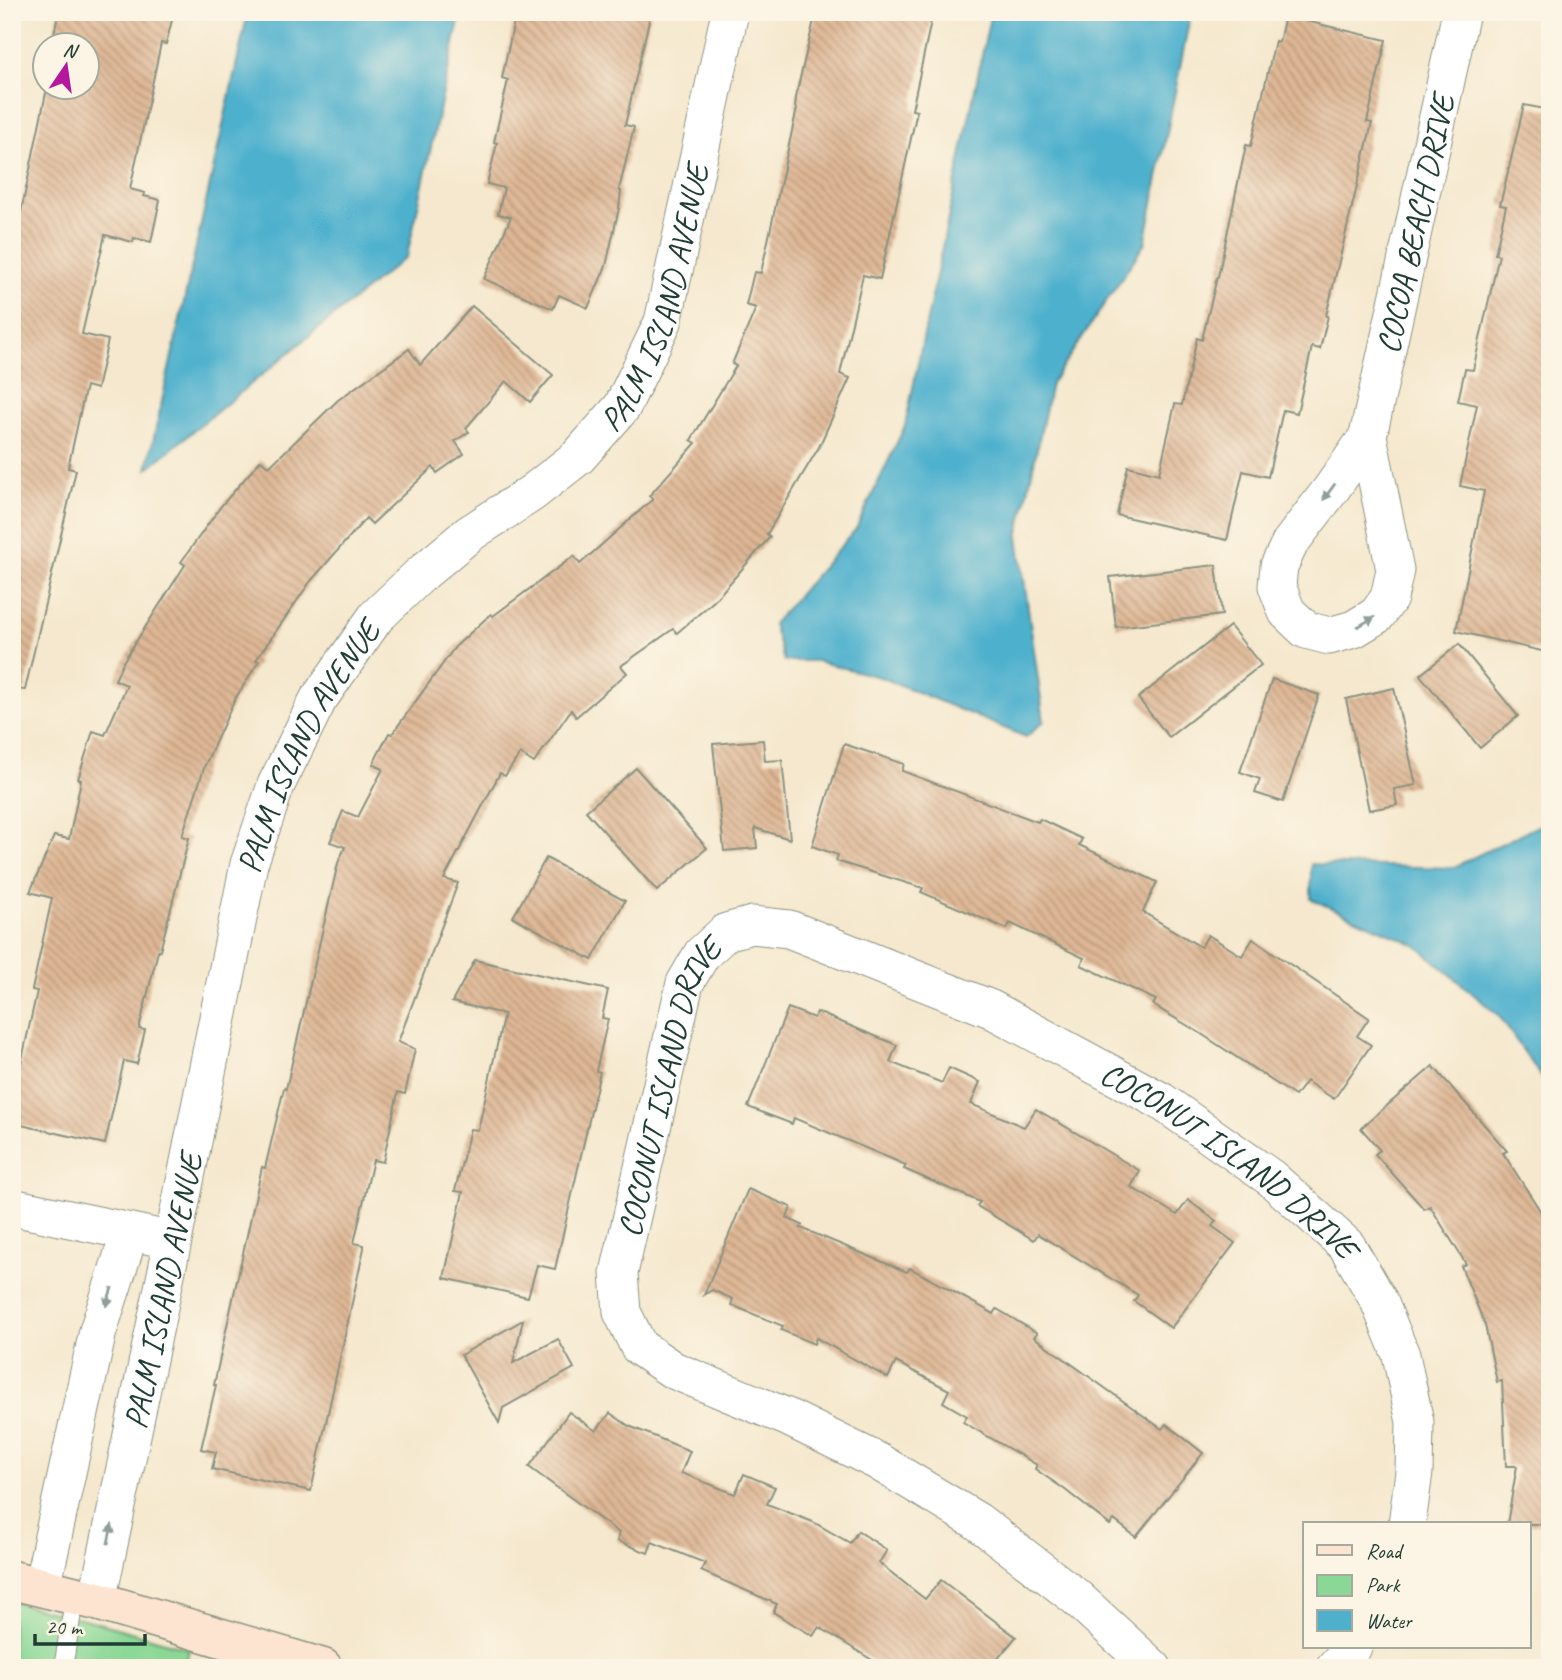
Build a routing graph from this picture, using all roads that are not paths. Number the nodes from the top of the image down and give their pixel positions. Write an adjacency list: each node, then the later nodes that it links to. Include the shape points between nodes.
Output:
1 (730, 12): 6 (street, PALM ISLAND AVENUE, via 663,322 622,407 578,457 469,534 376,617 318,700 276,785 249,864)
2 (1461, 12): 3 (street, COCOA BEACH DRIVE)
3 (1368, 436): 3 (street, COCOA BEACH DRIVE, one-way to 3, via 1290,543 1279,566 1276,586 1287,612 1306,630 1329,636 1354,629 1377,615 1389,598 1395,570)
4 (12, 1207): 5 (street)
5 (130, 1232): 6 (street); 7 (street, PALM ISLAND AVENUE, one-way to 7)
6 (173, 1241): 8 (street, PALM ISLAND AVENUE)
7 (90, 1365): 8 (street); 10 (street, PALM ISLAND AVENUE)
8 (143, 1376): 10 (street, PALM ISLAND AVENUE, one-way to 8)
9 (1407, 1522): 14 (street, COCONUT ISLAND DRIVE, via 1415,1422 1401,1355 1379,1301 1347,1247 1271,1178 1161,1101 991,1009 789,929 752,925 726,932 702,954 685,983 619,1273 622,1312 639,1347 673,1370 787,1417 877,1461 976,1521 1076,1597)
10 (56, 1591): 12 (lane); 13 (street)
11 (1352, 1648): 15 (street)
12 (63, 1668)
13 (323, 1668)
14 (1153, 1668)
15 (1334, 1668)

